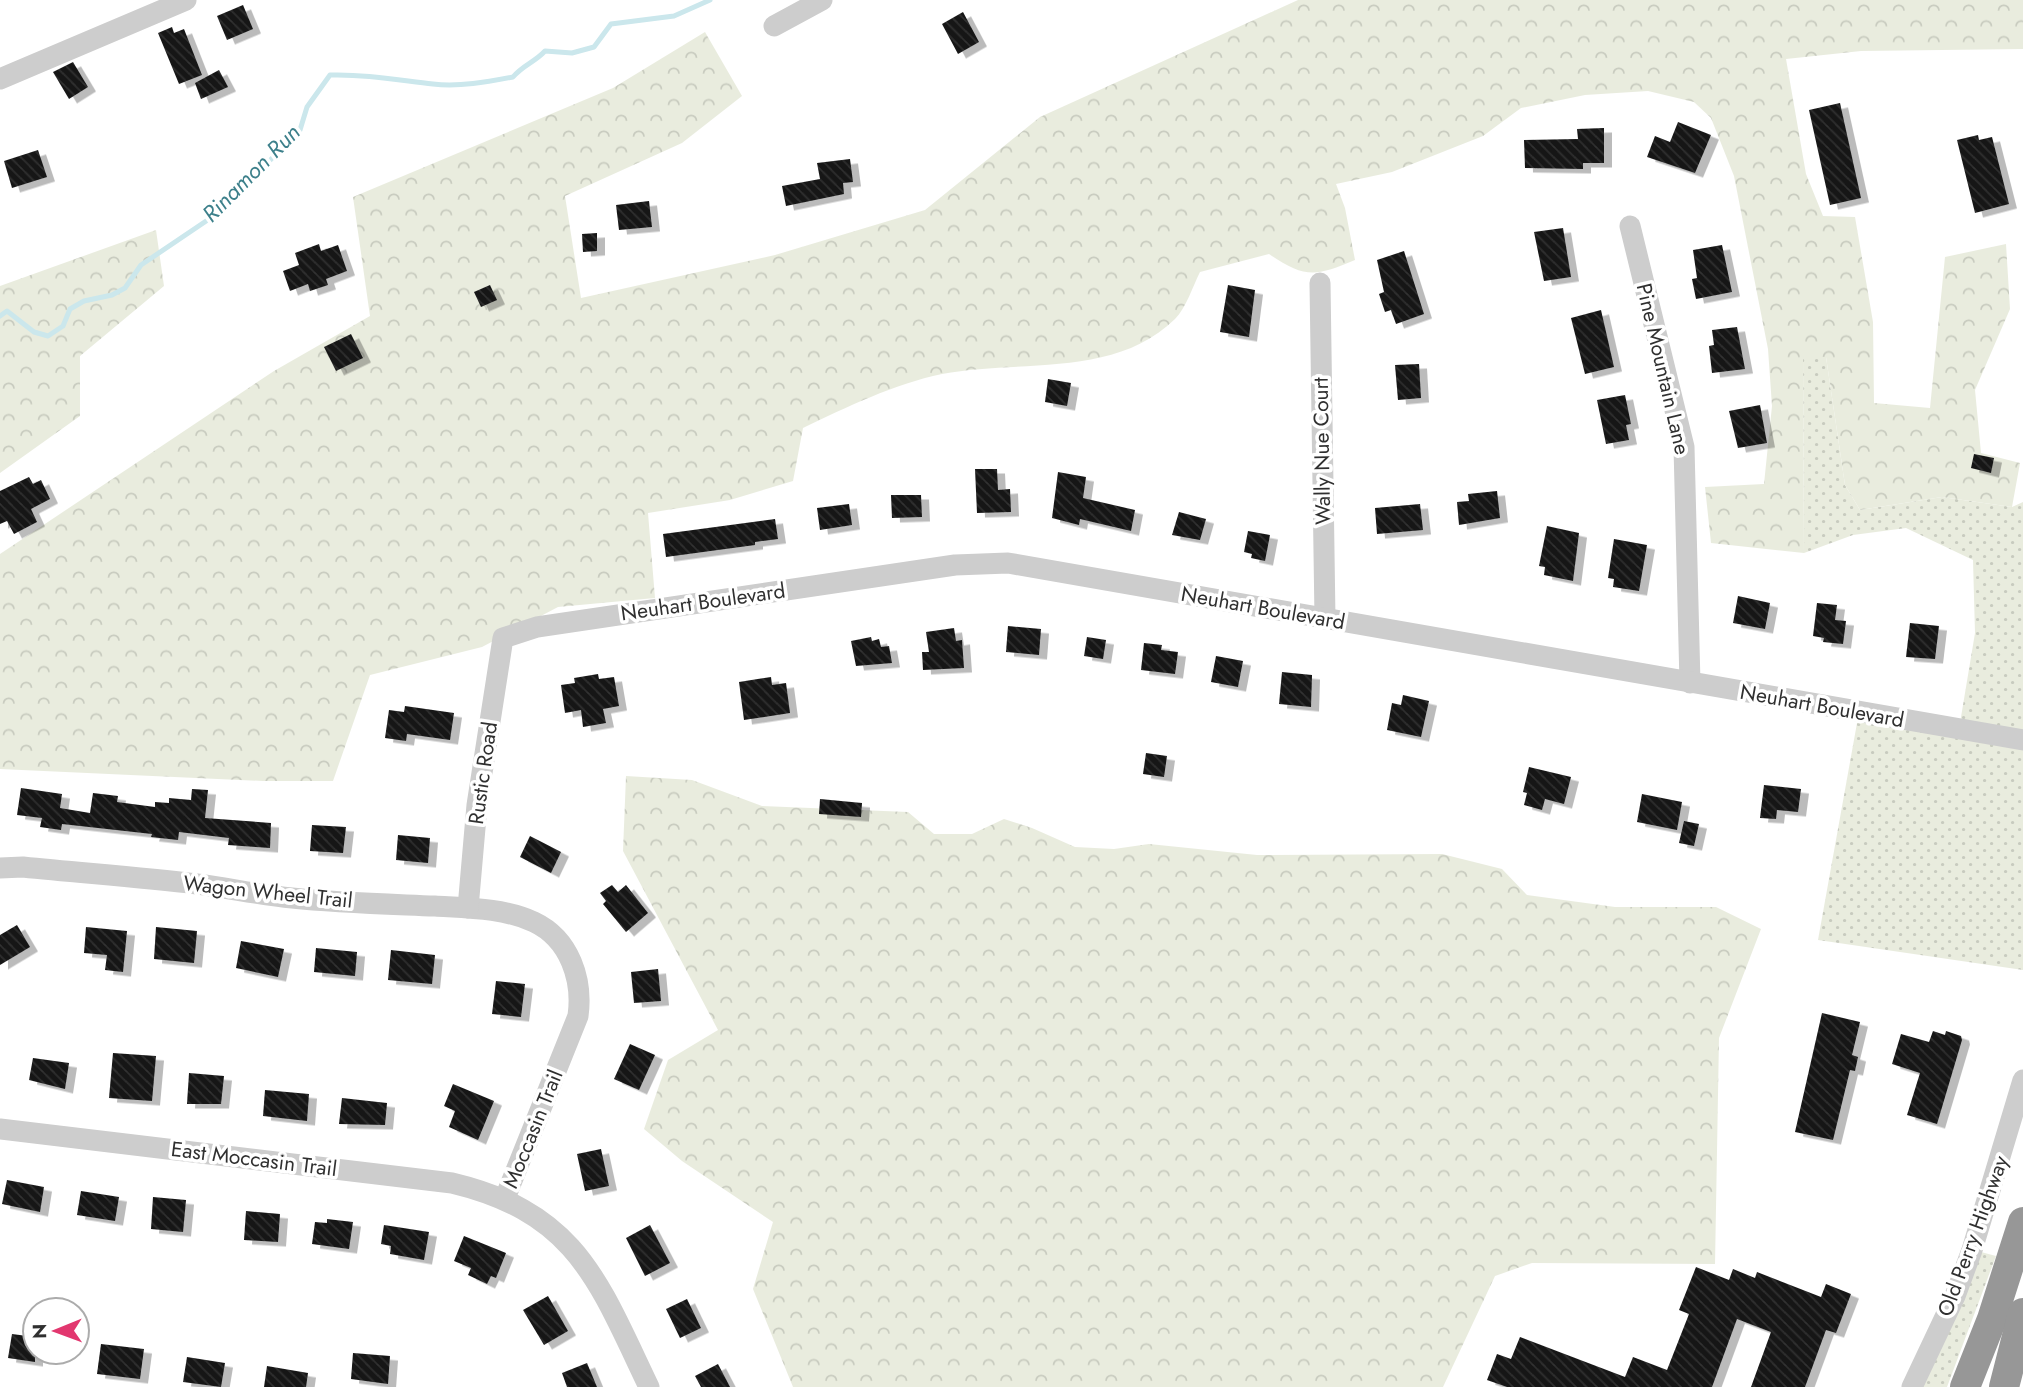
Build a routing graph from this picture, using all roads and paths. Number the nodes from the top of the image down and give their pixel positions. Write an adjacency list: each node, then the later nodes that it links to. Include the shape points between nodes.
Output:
1 (186, 0): 4 (street)
2 (822, 0): 3 (street)
3 (774, 26)
4 (0, 79)
5 (1630, 226): 9 (street, Pine Mountain Lane, via 1684,447)
6 (1320, 283): 7 (street, Wally Nue Court)
7 (1325, 619): 8 (street, Neuhart Boulevard, via 982,562 537,627); 9 (street, Neuhart Boulevard)
8 (503, 638): 12 (street, Rustic Road, via 477,805)
9 (1690, 682): 10 (street, Neuhart Boulevard)
10 (2023, 740)
11 (0, 868): 12 (street, Wagon Wheel Trail, via 198,884 292,898)
12 (468, 908): 13 (street, Wagon Wheel Trail)
13 (534, 922): 16 (street, Moccasin Trail, via 554,935 567,953 580,985 579,1008)
14 (2023, 1080): 20 (street, Old Perry Highway, via 1972,1250)
15 (0, 1129): 16 (street, East Moccasin Trail, via 452,1182)
16 (505, 1198): 19 (street, Moccasin Trail, via 536,1214 586,1263)
17 (2023, 1222): 21 (highway)
18 (2023, 1314): 22 (highway)
19 (649, 1387)
20 (1912, 1387)
21 (1965, 1387)
22 (2004, 1387)

